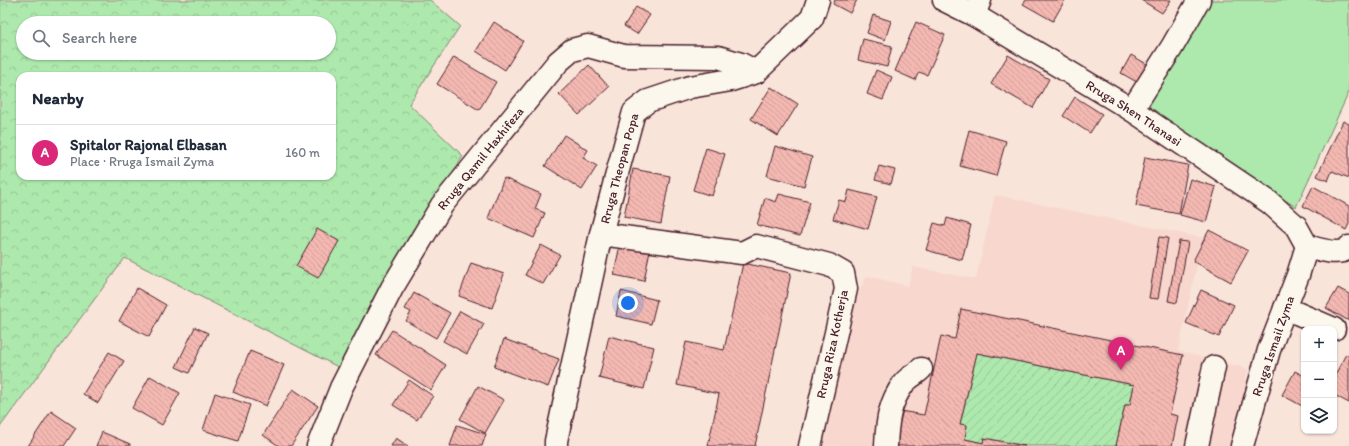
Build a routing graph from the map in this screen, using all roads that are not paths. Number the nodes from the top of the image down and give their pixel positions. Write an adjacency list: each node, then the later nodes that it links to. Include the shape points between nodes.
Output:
1 (818, 0): 5 (street, Rruga Theopan Popa, via 812,18)
2 (944, 0): 4 (street, Rruga Shen Thanasi)
3 (1199, 0): 6 (street)
4 (977, 7): 6 (street, Rruga Shen Thanasi)
5 (756, 72): 7 (street, Rruga Theopan Popa, via 732,80 690,87 648,101 634,112); 17 (street, Rruga Qamil Haxhifeza, via 718,57 624,56 588,46 572,50 558,62 442,205 392,288 342,388)
6 (1132, 110): 8 (street, Rruga Shen Thanasi, via 1269,202 1296,226)
7 (602, 234): 18 (street, Rruga Theopan Popa); 19 (street, Rruga Riza Kotherja, via 742,253 756,246 828,265 843,273 846,289)
8 (1307, 246): 9 (street, via 1330,252 1346,250); 10 (street, Rruga Ismail Zyma)
9 (1349, 247)
10 (1285, 308): 11 (street); 16 (street, Rruga Ismail Zyma, via 1269,350)
11 (1327, 326)
12 (1337, 330): 13 (street)
13 (1349, 335)
14 (1214, 367): 21 (street)
15 (921, 370): 20 (street, via 904,382 891,405)
16 (1246, 445)
17 (318, 446)
18 (556, 446)
19 (810, 446)
20 (886, 446)
21 (1197, 446)

